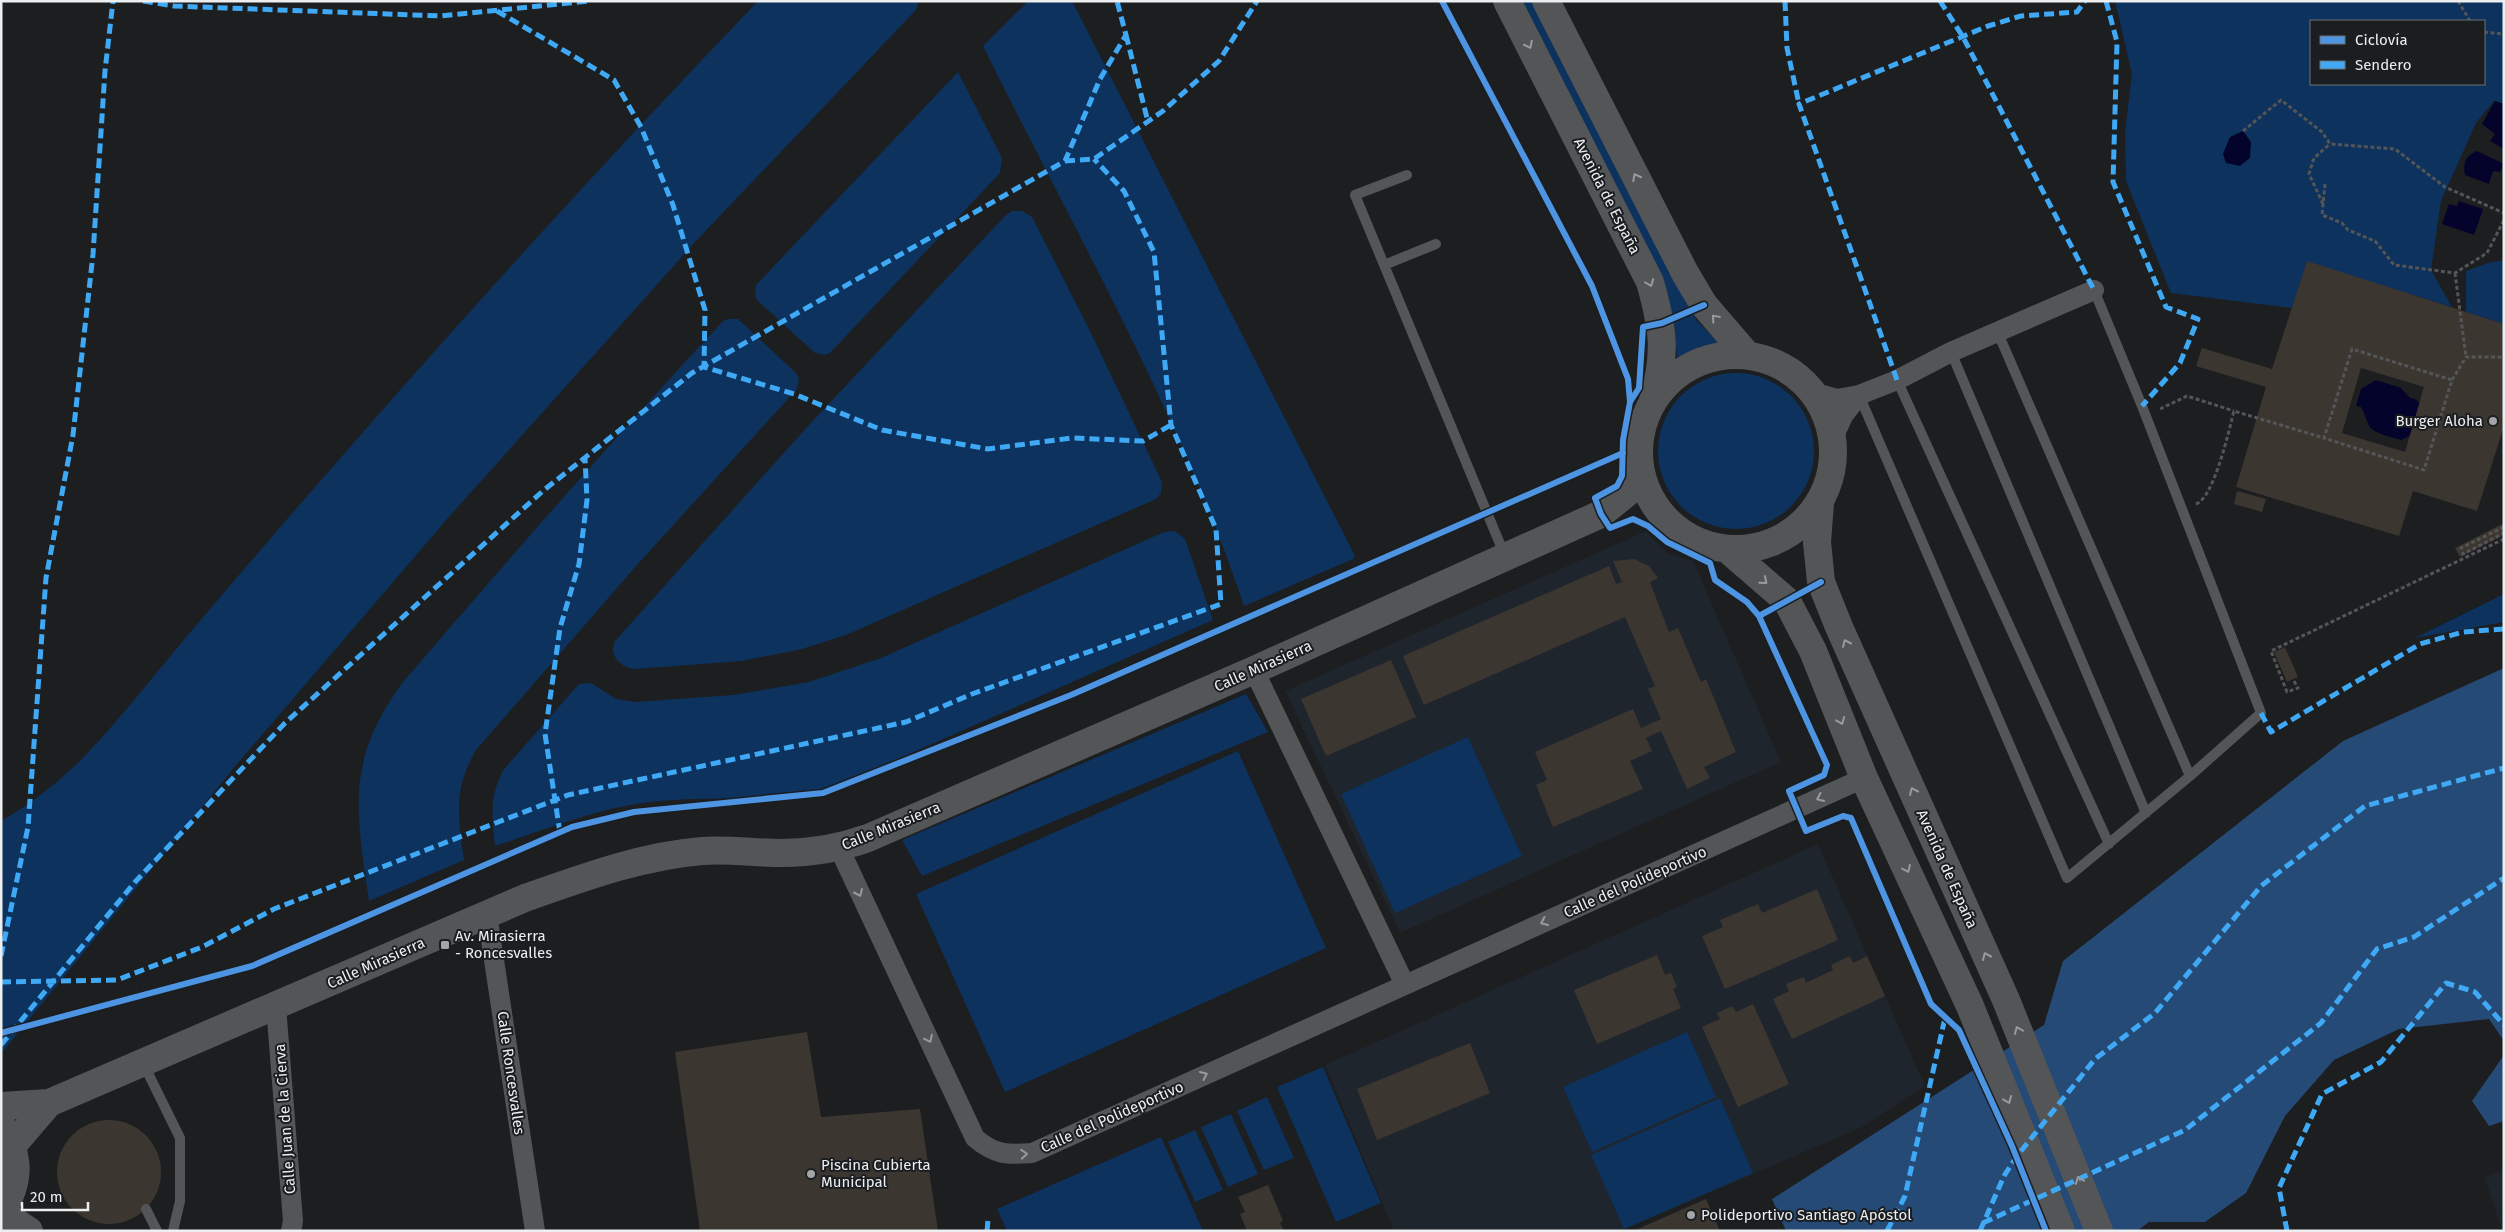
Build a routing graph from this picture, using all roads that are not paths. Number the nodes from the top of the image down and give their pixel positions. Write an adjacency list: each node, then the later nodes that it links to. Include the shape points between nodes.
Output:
1 (1507, 1): 13 (main road, Avenida de España, one-way to 13, via 1650,282 1662,323 1661,373)
2 (1546, 1): 9 (main road, one-way to 2, via 1704,305 1685,273)
3 (1408, 176): 5 (lane, via 1355,196)
4 (1436, 244): 5 (lane)
5 (1384, 265): 20 (lane)
6 (2094, 290): 7 (street); 22 (lane, via 2261,713)
7 (1998, 333): 8 (street); 22 (lane)
8 (1951, 352): 10 (street); 24 (lane)
9 (1747, 355): 11 (main road, via 1779,364 1799,377); 13 (main road, via 1719,356 1693,364 1670,380)
10 (1897, 380): 12 (street); 25 (lane)
11 (1813, 392): 12 (street, via 1837,399); 14 (main road, via 1826,414)
12 (1859, 395): 14 (street, via 1843,416); 25 (lane, via 2066,878)
13 (1652, 402): 15 (main road, via 1642,424)
14 (1833, 438): 16 (main road, via 1834,461)
15 (1641, 472): 17 (main road, Calle Mirasierra, via 1628,492); 18 (main road, via 1648,494)
16 (1820, 503): 19 (main road, via 1795,530 1763,546); 36 (main road, Avenida de España, one-way to 16, via 2006,1000 1821,582 1817,542)
17 (1601, 514): 18 (main road, Calle Mirasierra, via 1636,509); 20 (main road, Calle Mirasierra)
18 (1661, 514): 19 (main road, via 1680,531 1702,543)
19 (1727, 549): 23 (main road, one-way to 23, via 1787,601 1813,651)
20 (1506, 557): 21 (main road, Calle Mirasierra)
21 (1254, 670): 26 (main road, Calle Mirasierra); 28 (street)
22 (2190, 776): 24 (lane)
23 (1864, 778): 28 (street, Calle del Polideportivo, one-way to 28); 42 (main road, one-way to 42, via 1970,1006)
24 (2146, 813): 25 (lane)
25 (2109, 844)
26 (839, 848): 27 (main road, Calle Mirasierra, via 784,853 702,851 636,862 584,877); 28 (street, Calle del Polideportivo, one-way to 28, via 975,1138 988,1149 1003,1153 1032,1153)
27 (488, 914): 29 (main road, Calle Mirasierra); 41 (street, Calle Roncesvalles)
28 (1405, 985)
29 (276, 1006): 30 (main road, Calle Mirasierra); 40 (street, Calle Juan de la Cierva, via 293,1221)
30 (144, 1064): 31 (main road, Calle Mirasierra); 39 (lane, via 180,1138 180,1201)
31 (49, 1103): 32 (main road, Calle Mirasierra); 33 (main road, Calle Mirasierra)
32 (1, 1106)
33 (7, 1134): 35 (main road, via 17,1169 13,1192)
34 (146, 1209): 38 (lane)
35 (1, 1213): 37 (main road)
36 (2098, 1228)
37 (29, 1231)
38 (157, 1231)
39 (173, 1231)
40 (291, 1231)
41 (535, 1231)
42 (2061, 1231)

